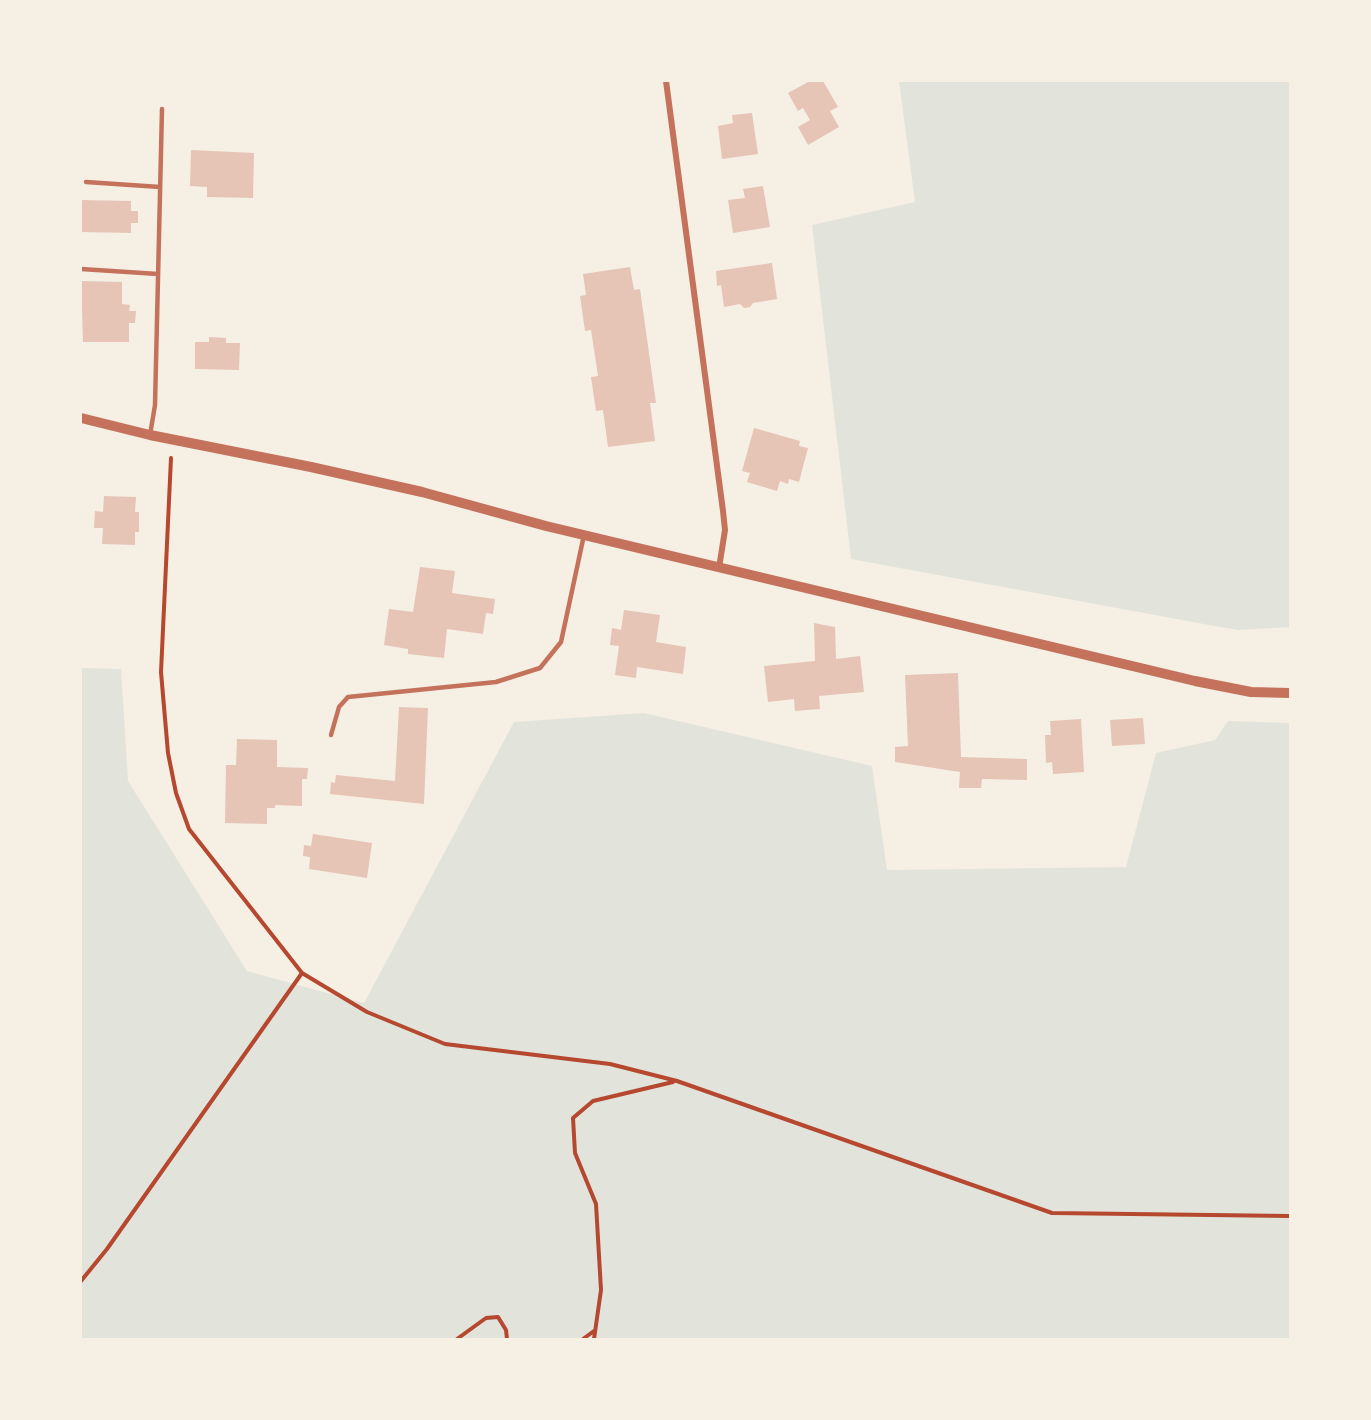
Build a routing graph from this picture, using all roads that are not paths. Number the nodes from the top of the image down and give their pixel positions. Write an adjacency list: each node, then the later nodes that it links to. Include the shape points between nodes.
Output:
1 (666, 81): 10 (street, via 723,511 725,530)
2 (162, 109): 4 (lane)
3 (86, 182): 4 (lane)
4 (160, 187): 6 (lane)
5 (81, 269): 6 (lane)
6 (158, 274): 8 (lane, via 155,405)
7 (81, 418): 8 (street)
8 (150, 435): 9 (street, via 369,480)
9 (584, 535): 10 (street); 12 (lane, via 561,642 540,668 496,682 348,697 339,707)
10 (719, 568): 11 (street, via 1195,681 1251,692)
11 (1290, 693)
12 (331, 735)

